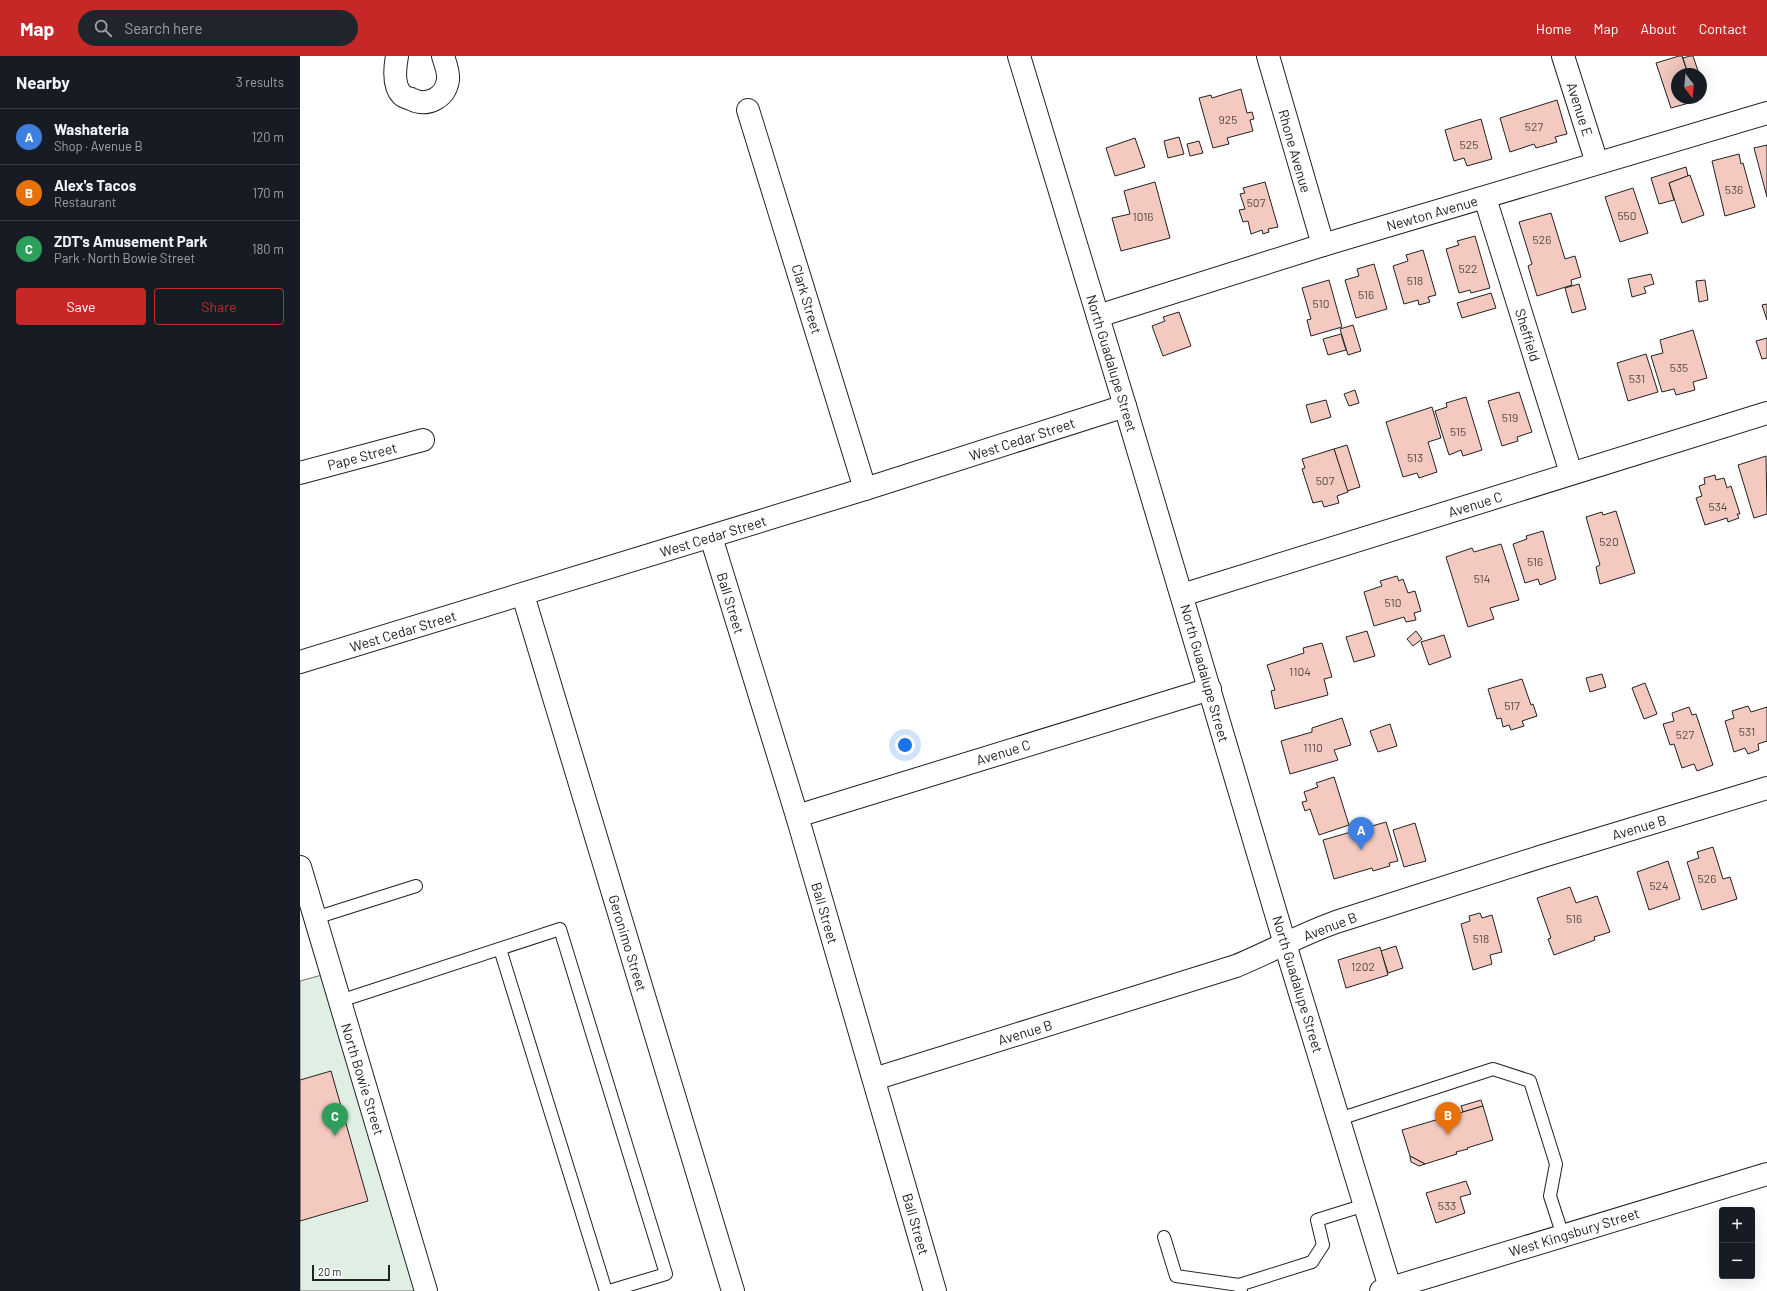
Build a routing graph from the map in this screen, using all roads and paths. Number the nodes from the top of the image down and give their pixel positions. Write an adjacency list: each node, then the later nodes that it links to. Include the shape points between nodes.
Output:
1 (397, 56): 2 (street, via 397,83 402,95 418,103 433,102 443,94 448,80)
2 (443, 56)
3 (1019, 56): 11 (street, North Guadalupe Street)
4 (1268, 56): 10 (street, Rhone Avenue)
5 (1563, 56): 8 (street, Avenue E)
6 (748, 110): 17 (street, Clark Street)
7 (1767, 113): 8 (street, Newton Avenue)
8 (1597, 163): 9 (street, Newton Avenue)
9 (1485, 198): 10 (street, Newton Avenue); 16 (street, Sheffield)
10 (1323, 246): 11 (street, Newton Avenue)
11 (1098, 316): 12 (street, North Guadalupe Street)
12 (1125, 406): 17 (street, West Cedar Street); 20 (street, North Guadalupe Street)
13 (1767, 413): 16 (street, Avenue C)
14 (423, 440): 15 (street, Pape Street)
15 (300, 473)
16 (1571, 473): 20 (street, Avenue C)
17 (865, 489): 18 (street, West Cedar Street)
18 (711, 537): 19 (street, West Cedar Street); 24 (street, Ball Street)
19 (522, 595): 21 (street, West Cedar Street); 41 (street, Geronimo Street)
20 (1182, 595): 22 (street, North Guadalupe Street)
21 (300, 662)
22 (1210, 689): 24 (street, Avenue C); 28 (street, North Guadalupe Street)
23 (1767, 788): 28 (street, Avenue B, via 1336,922)
24 (797, 816): 31 (street, Ball Street)
25 (300, 867): 27 (street, North Bowie Street)
26 (416, 886): 27 (lane)
27 (315, 918): 30 (street, North Bowie Street)
28 (1285, 944): 31 (street, Avenue B, via 1236,966); 32 (street, North Guadalupe Street)
29 (500, 949): 30 (lane); 40 (lane); 40 (lane, via 560,929 666,1274)
30 (340, 1001): 39 (street, North Bowie Street)
31 (874, 1079): 42 (street, Ball Street)
32 (1339, 1119): 34 (street, North Guadalupe Street); 35 (lane, via 1493,1069 1530,1081 1556,1164 1550,1196)
33 (1767, 1174): 35 (street, West Kingsbury Street)
34 (1365, 1206): 37 (lane, via 1317,1220 1323,1245 1312,1262); 38 (street, North Guadalupe Street)
35 (1563, 1236): 38 (street, West Kingsbury Street)
36 (1164, 1237): 37 (lane, via 1176,1276)
37 (1240, 1288)
38 (1388, 1290)
39 (426, 1291)
40 (607, 1291)
41 (732, 1291)
42 (935, 1291)

